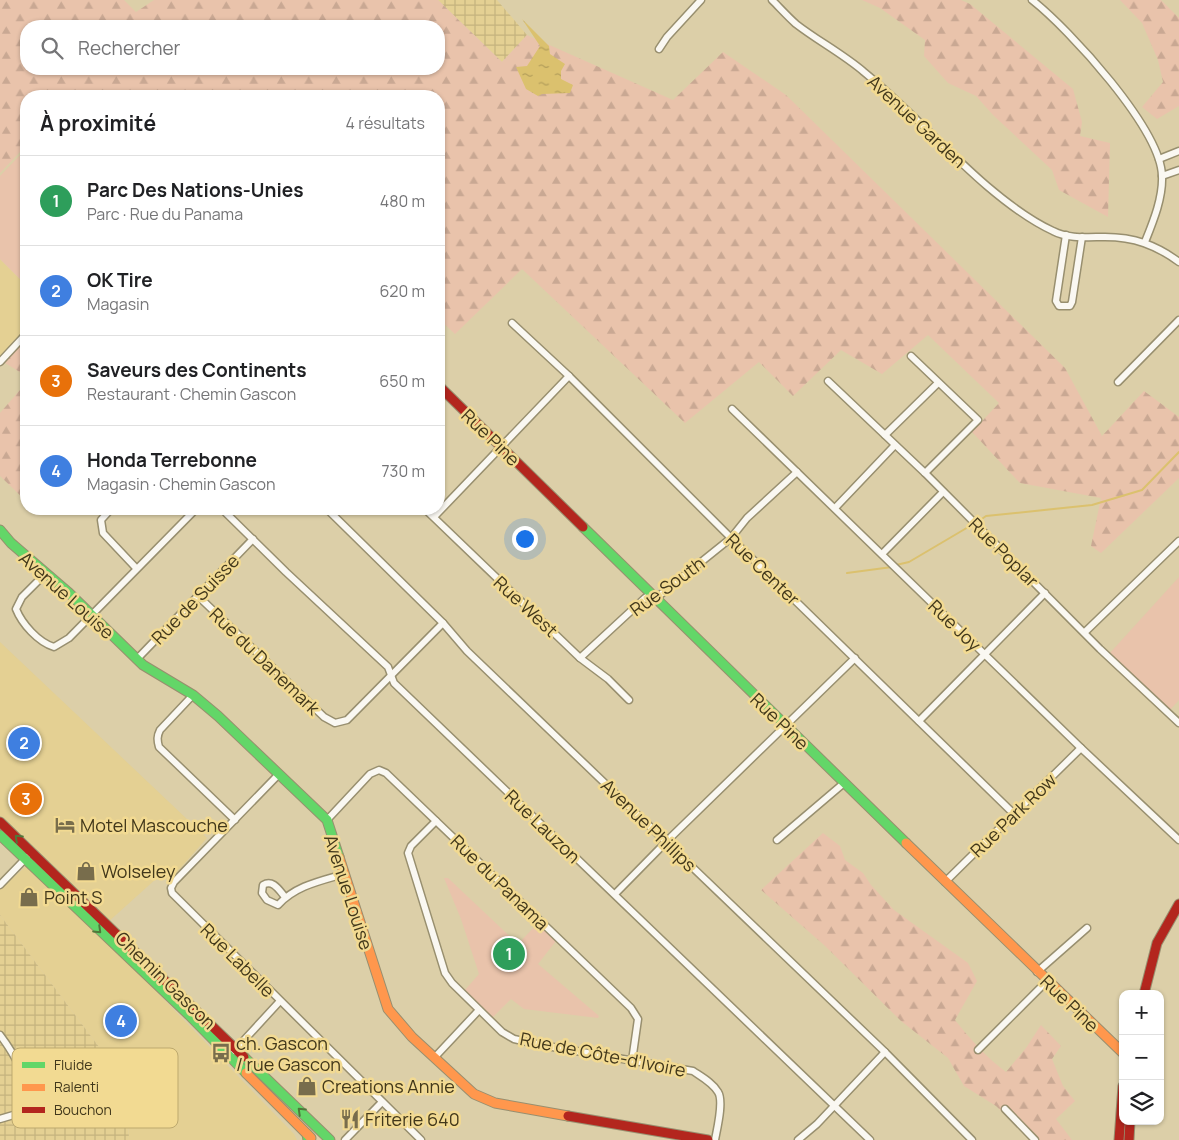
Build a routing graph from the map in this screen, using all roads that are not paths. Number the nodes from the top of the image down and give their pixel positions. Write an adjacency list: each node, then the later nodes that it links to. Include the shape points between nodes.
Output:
1 (701, 0): 4 (street)
2 (772, 0): 9 (street, Avenue Garden, via 796,23 863,71 1005,201 1039,224)
3 (1032, 0): 6 (street, via 1111,82 1150,137)
4 (659, 49)
5 (1179, 152): 6 (street)
6 (1159, 159): 8 (street)
7 (1179, 170): 8 (street)
8 (1162, 176): 11 (street, via 1160,197)
9 (1066, 235): 10 (street, Avenue Garden); 10 (street, via 1056,301 1062,307 1070,306 1072,302)
10 (1082, 237): 11 (street, Avenue Garden)
11 (1145, 242): 12 (street, Avenue Garden)
12 (1179, 262)
13 (1179, 320): 20 (street)
14 (512, 323): 18 (street, Rue Center)
15 (20, 340): 17 (street)
16 (911, 356): 21 (street)
17 (0, 362)
18 (569, 376): 26 (street); 39 (street, Rue Center)
19 (828, 381): 24 (street, Rue Poplar)
20 (1118, 382)
21 (938, 383): 24 (street); 28 (street, via 978,420)
22 (445, 392): 26 (street, Rue Pine)
23 (732, 409): 27 (street, Rue Joy)
24 (886, 435): 25 (street, Rue Poplar)
25 (895, 445): 28 (street, Rue Poplar); 31 (street)
26 (502, 448): 30 (street); 47 (street, Rue Pine)
27 (796, 472): 31 (street, Rue Joy); 39 (street, Rue South, via 747,518)
28 (924, 473): 29 (street, Rue Poplar)
29 (943, 492): 42 (street); 45 (street, Rue Poplar)
30 (445, 506)
31 (835, 508): 42 (street, Rue Joy)
32 (106, 515): 43 (street, via 101,520 103,533)
33 (190, 515): 43 (street)
34 (228, 515): 40 (street, Rue Lauzon)
35 (333, 515): 49 (street, Avenue Phillips)
36 (432, 515): 37 (street, Rue West)
37 (434, 517): 52 (street, Rue West)
38 (1, 532): 44 (street, Avenue Louise)
39 (731, 538): 47 (street, Rue South, via 660,595); 53 (street, Rue Center)
40 (253, 539): 46 (street, Rue de Suisse); 55 (street, Rue Lauzon, via 388,667)
41 (1179, 541): 50 (street)
42 (882, 554): 51 (street, Rue Joy)
43 (136, 568): 48 (street)
44 (46, 573): 48 (street, Avenue Louise); 48 (street, via 22,597 16,609 20,618 42,641 54,647 69,638)
45 (1045, 593): 50 (street, Rue Poplar); 51 (street)
46 (198, 596): 54 (street, Rue de Suisse); 55 (street, Rue du Danemark, via 324,718 335,723 346,720)
47 (653, 596): 52 (street, Rue South, via 645,598); 60 (street, Rue Pine)
48 (92, 615): 54 (street, Avenue Louise)
49 (443, 623): 55 (street, Rue du Danemark); 72 (street, Avenue Phillips, via 467,651)
50 (1085, 632): 59 (street, Rue Poplar)
51 (985, 654): 58 (street); 61 (street, Rue Joy)
52 (580, 658): 57 (street, Rue West)
53 (855, 658): 58 (street, Rue Center); 60 (street)
54 (137, 659): 56 (street, Avenue Louise)
55 (391, 675): 78 (street, Rue Lauzon, via 392,682)
56 (194, 695): 62 (street, Avenue Louise); 65 (street, via 160,730 157,742)
57 (629, 700)
58 (919, 721): 64 (street, Rue Center)
59 (1179, 724)
60 (784, 725): 63 (street, Rue Pine); 72 (street)
61 (1081, 748): 64 (street, Rue Park Row); 71 (street, Rue Joy)
62 (279, 774): 65 (street, Rue Labelle); 66 (street, Avenue Louise)
63 (844, 783): 70 (street); 76 (street, Rue Pine)
64 (1014, 814): 76 (street, Rue Park Row)
65 (235, 820): 85 (street, Rue Labelle, via 174,882 172,894)
66 (327, 820): 67 (street, Rue du Panama, via 370,774 378,770 386,772); 75 (street, Avenue Louise)
67 (436, 821): 86 (street, Rue de Côte-d'Ivoire, via 411,846 408,853 410,862 445,973); 95 (street, Rue du Panama, via 631,1008 638,1019)
68 (0, 822): 73 (street, Chemin Gascon, one-way to 68)
69 (0, 835): 74 (street, Chemin Gascon)
70 (777, 840)
71 (1179, 840)
72 (666, 842): 78 (street); 91 (street, Avenue Phillips)
73 (32, 852): 74 (street); 88 (street, Chemin Gascon)
74 (25, 860): 77 (street); 93 (street, Chemin Gascon, one-way to 93)
75 (344, 874): 79 (street, via 307,884); 94 (street, Avenue Louise, via 384,1002 391,1014)
76 (945, 882): 82 (street, Rue Pine)
77 (0, 885)
78 (615, 894): 97 (street, Rue Lauzon)
79 (285, 897)
80 (1179, 904): 84 (street, via 1157,943)
81 (1087, 928): 82 (street)
82 (1037, 972): 83 (street, Rue Pine)
83 (1046, 981): 89 (street, Rue Pine); 90 (street)
84 (1145, 990)
85 (280, 1001): 88 (street); 96 (street, Rue Labelle)
86 (479, 1010): 94 (street); 95 (street, Rue de Côte-d'Ivoire, via 502,1032 514,1038)
87 (0, 1035): 92 (street)
88 (236, 1048): 93 (street); 104 (street, Chemin Gascon, one-way to 88)
89 (1119, 1049)
90 (978, 1050)
91 (885, 1052): 97 (street); 111 (street, Avenue Phillips)
92 (12, 1053)
93 (230, 1056): 103 (street, Chemin Gascon)
94 (435, 1057): 107 (street, Avenue Louise, via 474,1094 495,1103)
95 (632, 1061): 108 (street, Rue de Côte-d'Ivoire, via 693,1071 719,1092 721,1099)
96 (382, 1102): 105 (street); 106 (street, Rue Labelle)
97 (834, 1106): 109 (street); 110 (street, Rue Lauzon)
98 (1005, 1109): 112 (street)
99 (12, 1115): 100 (street)
100 (0, 1119)
101 (1120, 1125): 113 (street)
102 (1130, 1125): 114 (street)
103 (309, 1138)
104 (330, 1140)
105 (345, 1140)
106 (421, 1140)
107 (708, 1140)
108 (715, 1140)
109 (798, 1140)
110 (870, 1140)
111 (972, 1140)
112 (1035, 1140)
113 (1119, 1140)
114 (1129, 1140)

